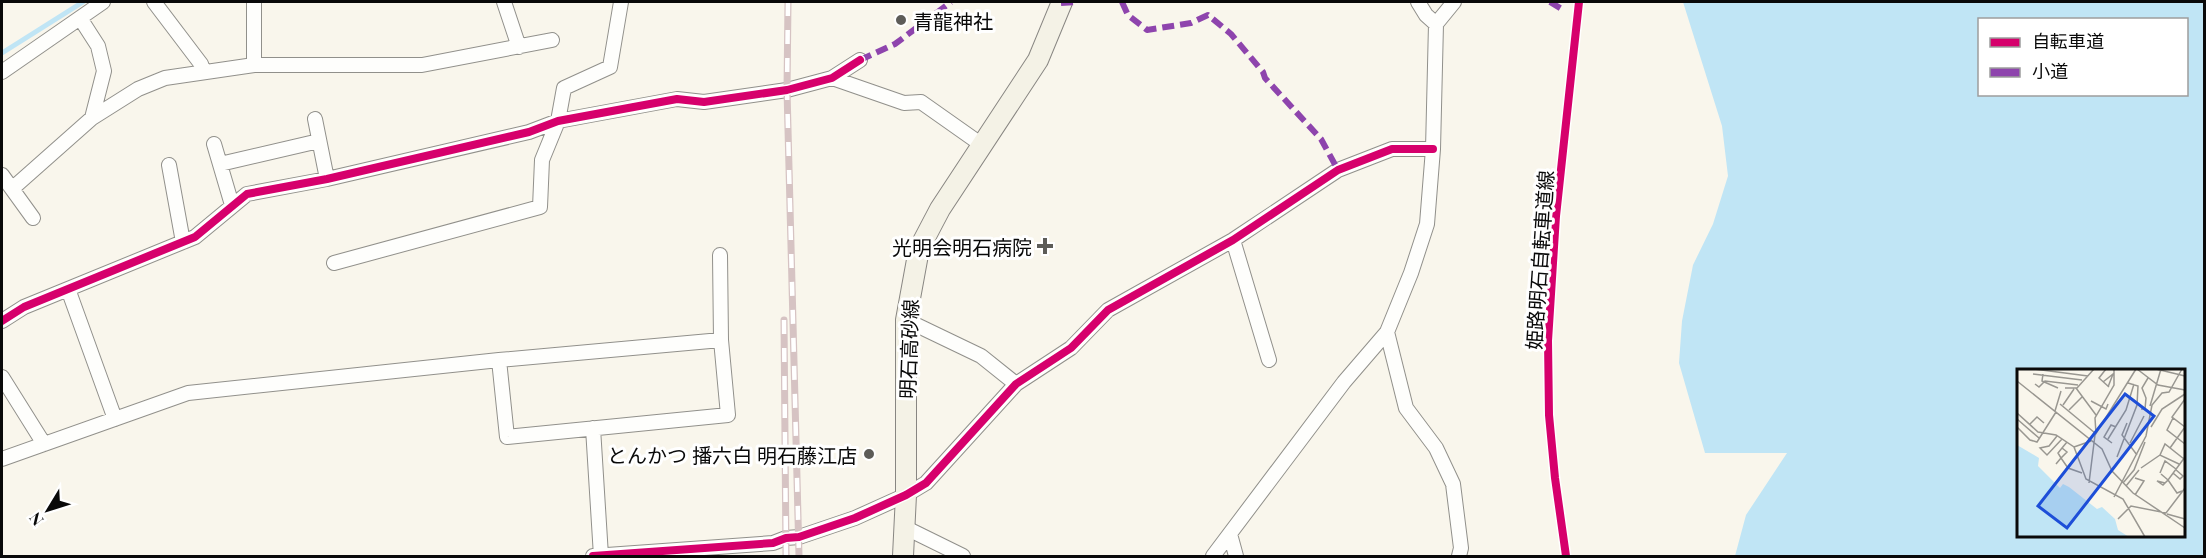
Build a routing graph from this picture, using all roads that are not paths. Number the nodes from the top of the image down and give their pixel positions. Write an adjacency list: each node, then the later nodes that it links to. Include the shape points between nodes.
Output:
1 (103, 2): 9 (street)
2 (154, 2): 16 (street)
3 (254, 2): 14 (street)
4 (504, 2): 12 (street)
5 (621, 2): 20 (street, via 610,67 564,88)
6 (1062, 2): 23 (main road, 明石高砂線, via 1038,60)
7 (1418, 2): 10 (street)
8 (1454, 2): 10 (street)
9 (80, 18): 15 (street); 18 (street, via 98,46 104,71)
10 (1436, 24): 24 (street)
11 (552, 40): 12 (street)
12 (519, 47): 14 (street, via 422,65)
13 (860, 60): 17 (street)
14 (254, 65): 16 (street)
15 (2, 72)
16 (204, 72): 18 (street, via 165,78 138,89)
17 (832, 78): 20 (street, via 787,90 704,102 677,99); 23 (street, via 904,103 921,102)
18 (92, 118): 29 (street)
19 (315, 119): 21 (street)
20 (558, 121): 28 (street, via 529,132); 35 (street, via 542,160 540,207)
21 (319, 141): 25 (street); 28 (street)
22 (214, 144): 25 (street)
23 (982, 146): 37 (main road, 明石高砂線, via 919,249)
24 (1433, 149): 32 (street, via 1392,149 1341,168); 39 (street, via 1427,224)
25 (220, 164): 30 (street)
26 (169, 165): 33 (street)
27 (2, 175): 29 (street)
28 (327, 179): 30 (street, via 247,194)
29 (13, 188): 31 (street)
30 (232, 205): 33 (street, via 195,237)
31 (33, 218)
32 (1233, 240): 42 (street); 44 (street, via 1108,310 1071,348)
33 (183, 242): 36 (street)
34 (720, 255): 40 (street)
35 (334, 263)
36 (68, 289): 38 (street); 45 (street)
37 (906, 320): 44 (street, via 981,356); 49 (main road, 明石高砂線)
38 (2, 321)
39 (1387, 332): 51 (street, via 1344,382); 59 (street, via 1406,408 1436,448 1453,484)
40 (722, 340): 41 (street); 46 (street, via 728,415)
41 (499, 360): 45 (street, via 188,393); 46 (street, via 507,437)
42 (1269, 360)
43 (2, 377): 47 (street)
44 (1016, 384): 49 (street, via 926,483)
45 (115, 419): 47 (street)
46 (593, 428): 53 (street)
47 (44, 444): 48 (street)
48 (2, 459)
49 (906, 495): 50 (main road, 明石高砂線); 52 (street, via 855,518 786,538)
50 (904, 527): 55 (main road, 明石高砂線); 56 (street)
51 (1230, 534): 57 (street); 58 (street)
52 (773, 550): 53 (street); 54 (street)
53 (597, 556)
54 (764, 556)
55 (903, 556)
56 (963, 556)
57 (1213, 556)
58 (1236, 556)
59 (1460, 556)

